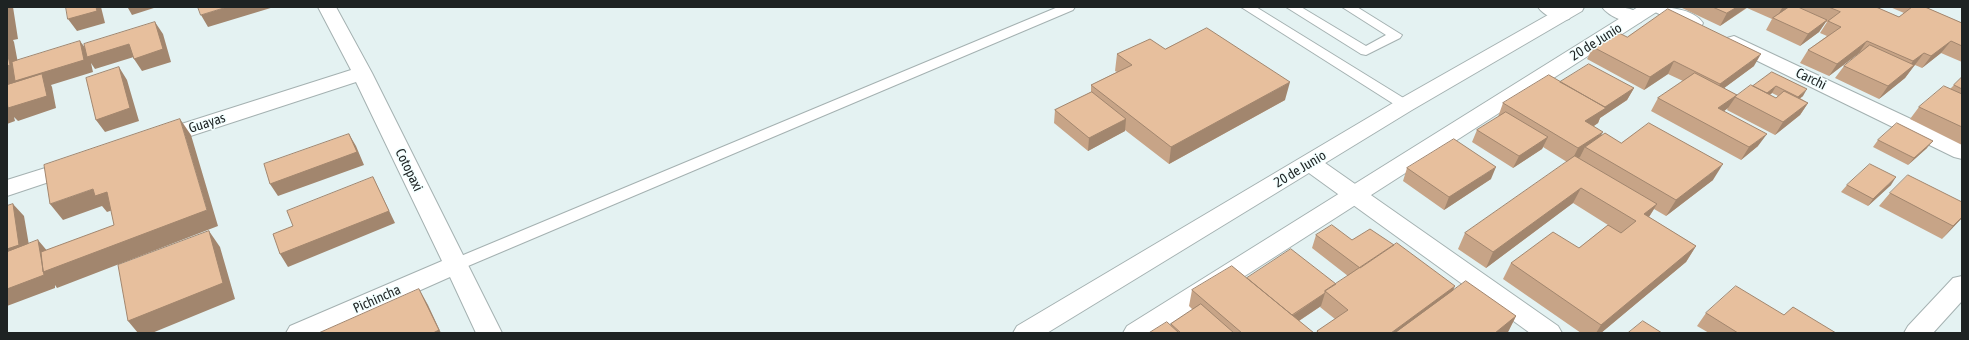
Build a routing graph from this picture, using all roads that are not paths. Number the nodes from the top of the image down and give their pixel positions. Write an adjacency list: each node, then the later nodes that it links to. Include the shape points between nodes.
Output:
1 (327, 7): 11 (street, Cotopaxi)
2 (1069, 7): 19 (lane)
3 (1247, 7): 10 (lane)
4 (1348, 7): 7 (lane, via 1395,35 1366,51)
5 (1611, 7): 9 (street)
6 (1660, 7): 14 (street, Carchi)
7 (1297, 8): 10 (lane)
8 (1562, 10): 12 (street, 20 de Junio)
9 (1642, 12): 18 (street, 20 de Junio)
10 (1271, 22): 12 (lane)
11 (362, 72): 13 (street, Guayas); 19 (street, Cotopaxi)
12 (1405, 105): 16 (street, 20 de Junio)
13 (143, 144)
14 (1962, 152)
15 (90, 161): 17 (street)
16 (1310, 163): 18 (street); 23 (street, 20 de Junio)
17 (7, 188)
18 (1355, 194): 24 (street, 20 de Junio); 25 (street)
19 (455, 265): 21 (street, Pichincha); 22 (street, Cotopaxi)
20 (1962, 285): 26 (street)
21 (299, 333)
22 (489, 333)
23 (1026, 333)
24 (1136, 333)
25 (1549, 333)
26 (1917, 333)

